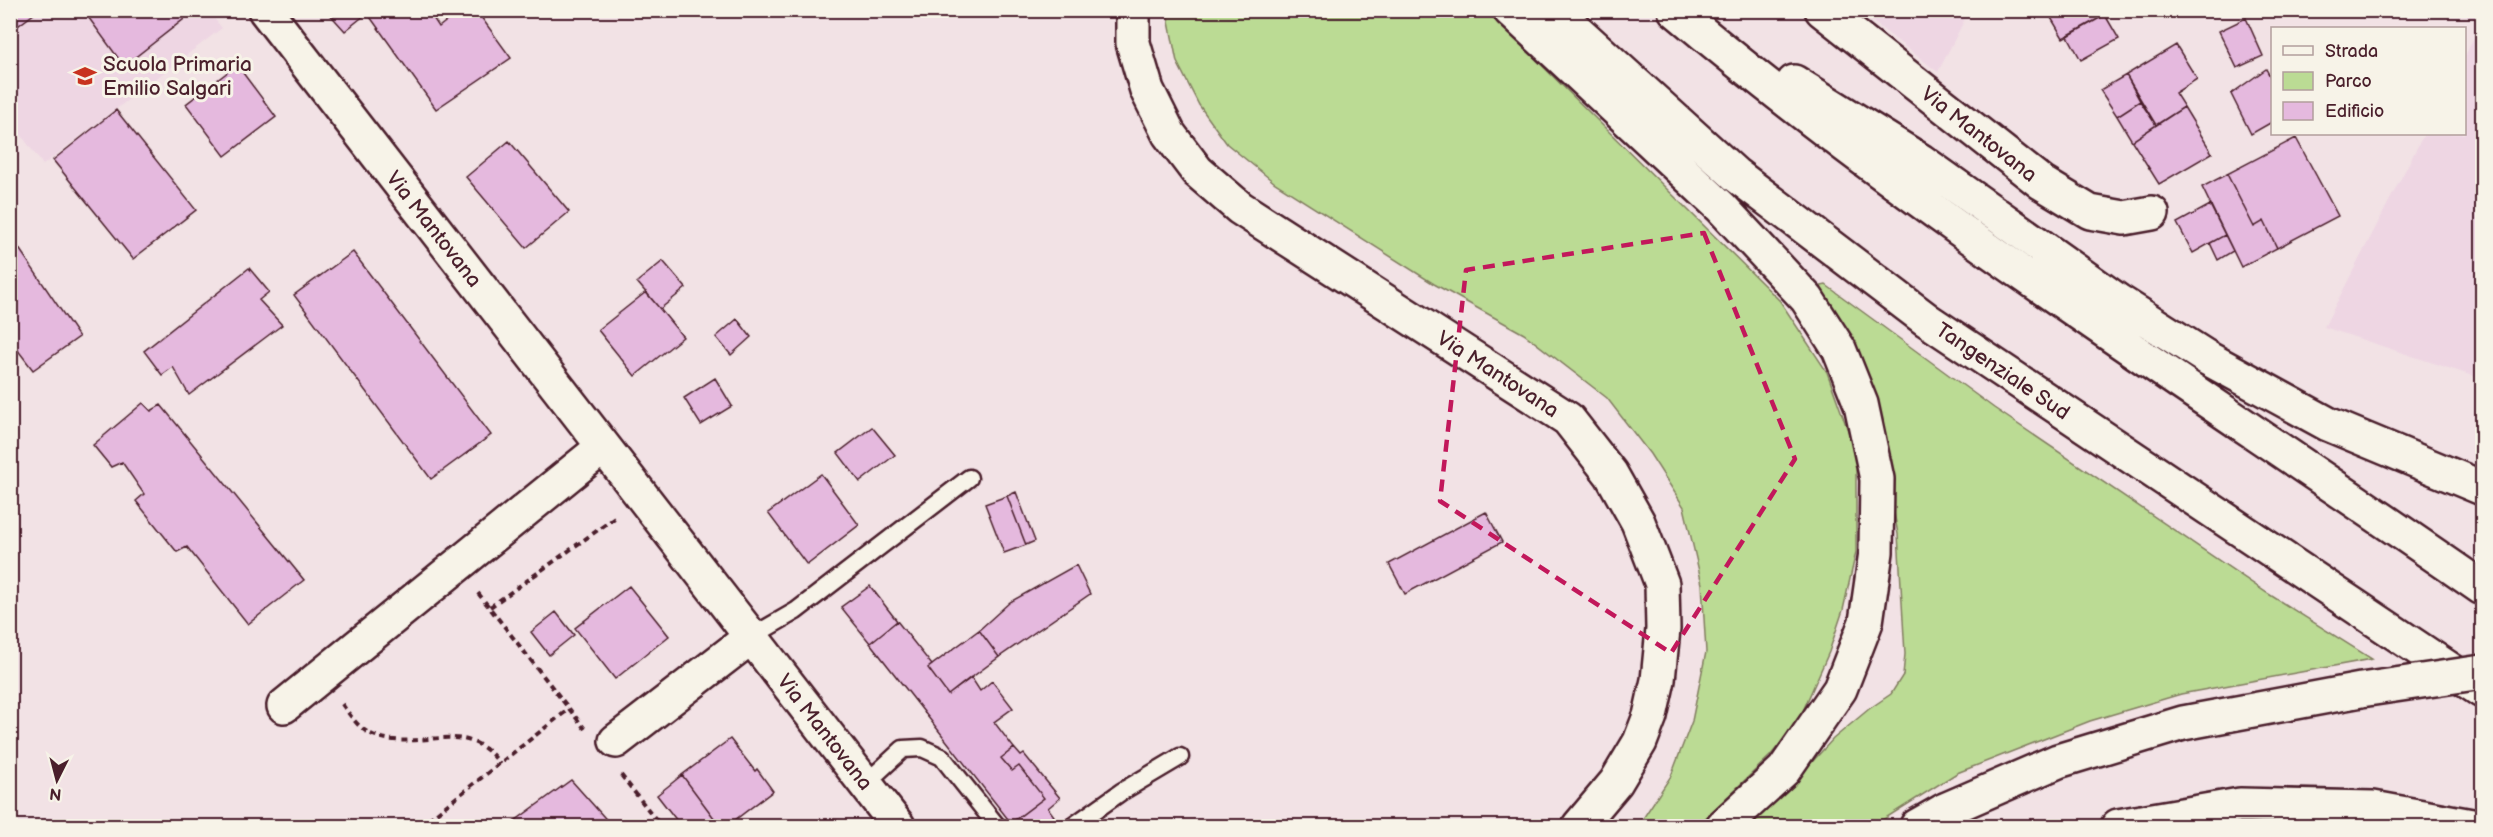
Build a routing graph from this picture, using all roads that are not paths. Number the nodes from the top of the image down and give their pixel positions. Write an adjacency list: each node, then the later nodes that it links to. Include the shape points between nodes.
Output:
1 (265, 10): 8 (main road, Via Mantovana)
2 (1133, 10): 22 (main road, Via Mantovana, via 1133,43 1147,90 1168,134 1197,171 1240,208 1568,419 1611,474 1638,522 1662,584 1658,680 1640,742 1616,782)
3 (1510, 10): 23 (main road, via 1721,207 1807,299 1839,349 1861,404 1877,479 1876,552 1866,622 1840,689 1784,770)
4 (1554, 10): 14 (main road, Tangenziale Sud, via 1736,175 1927,320)
5 (1677, 10): 10 (main road, via 1921,162 2118,301 2209,359 2328,424); 11 (main road, via 1757,79 1939,214 2168,376)
6 (1822, 10): 7 (main road, Via Mantovana, via 2042,183 2090,212 2124,218)
7 (2152, 213)
8 (603, 447): 12 (main road, Via Mantovana); 15 (main road)
9 (969, 478): 12 (lane, via 796,611)
10 (2482, 488)
11 (2482, 588)
12 (751, 637): 16 (main road); 18 (main road, Via Mantovana)
13 (2482, 672): 24 (main road, bridge, via 2183,723 2058,761)
14 (2482, 691)
15 (284, 706)
16 (608, 750)
17 (1179, 757): 21 (lane)
18 (865, 784): 19 (main road, Via Mantovana); 20 (lane, via 903,749 922,748 942,757)
19 (898, 826)
20 (997, 826)
21 (1073, 826)
22 (1579, 826)
23 (1723, 826)
24 (1917, 826)
25 (2118, 826): 26 (main road, via 2240,805 2373,808)
26 (2472, 826)

